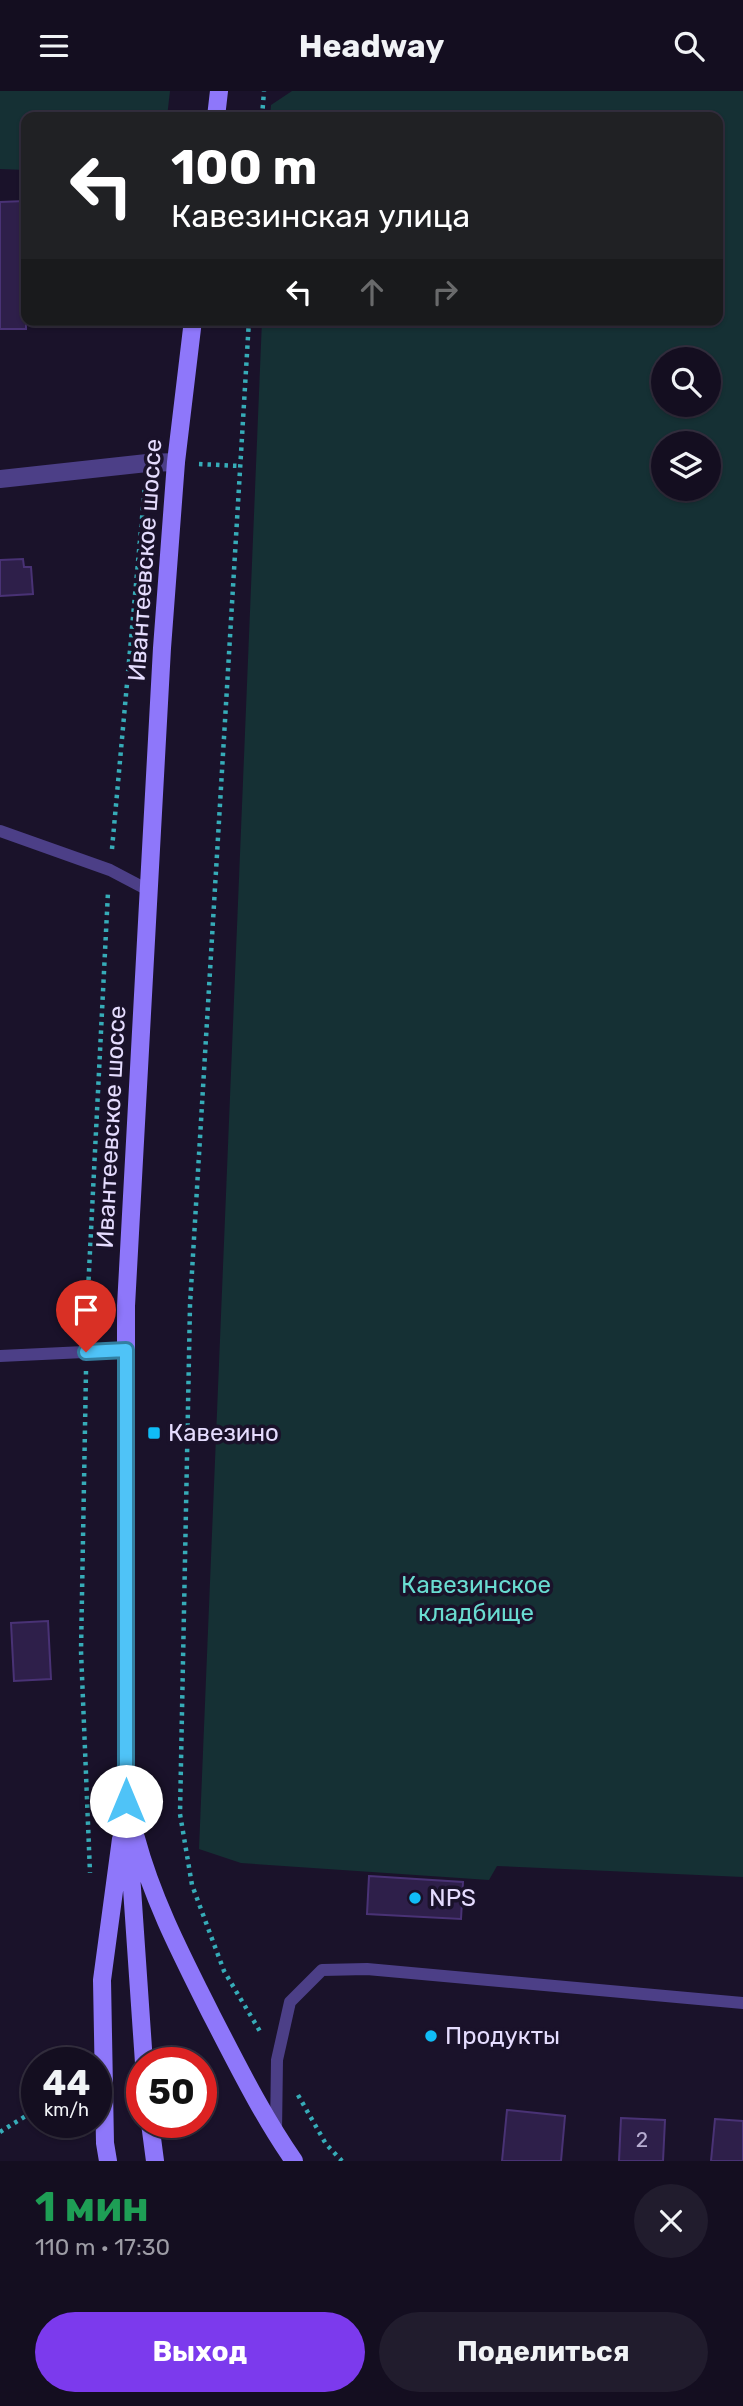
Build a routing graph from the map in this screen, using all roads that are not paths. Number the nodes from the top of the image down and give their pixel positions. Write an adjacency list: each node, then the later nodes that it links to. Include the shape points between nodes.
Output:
1 (219, 91): 2 (main road)
2 (217, 112)
3 (191, 326): 4 (main road, Ивантеевское шоссе)
4 (176, 463): 5 (street); 7 (main road, Ивантеевское шоссе)
5 (0, 479)
6 (0, 831): 7 (lane, via 110,870)
7 (148, 890): 8 (main road, Ивантеевское шоссе)
8 (126, 1350): 9 (lane); 10 (main road, Ивантеевское шоссе)
9 (0, 1356)
10 (126, 1801): 12 (main road, Ивантеевское шоссе); 13 (main road, via 155,1898); 15 (main road, via 102,1980)
11 (743, 2003): 13 (lane, via 367,1969 322,1970 290,2002 277,2060)
12 (143, 2047)
13 (276, 2136): 17 (main road)
14 (152, 2138): 16 (main road)
15 (108, 2161)
16 (155, 2161)
17 (294, 2161)

